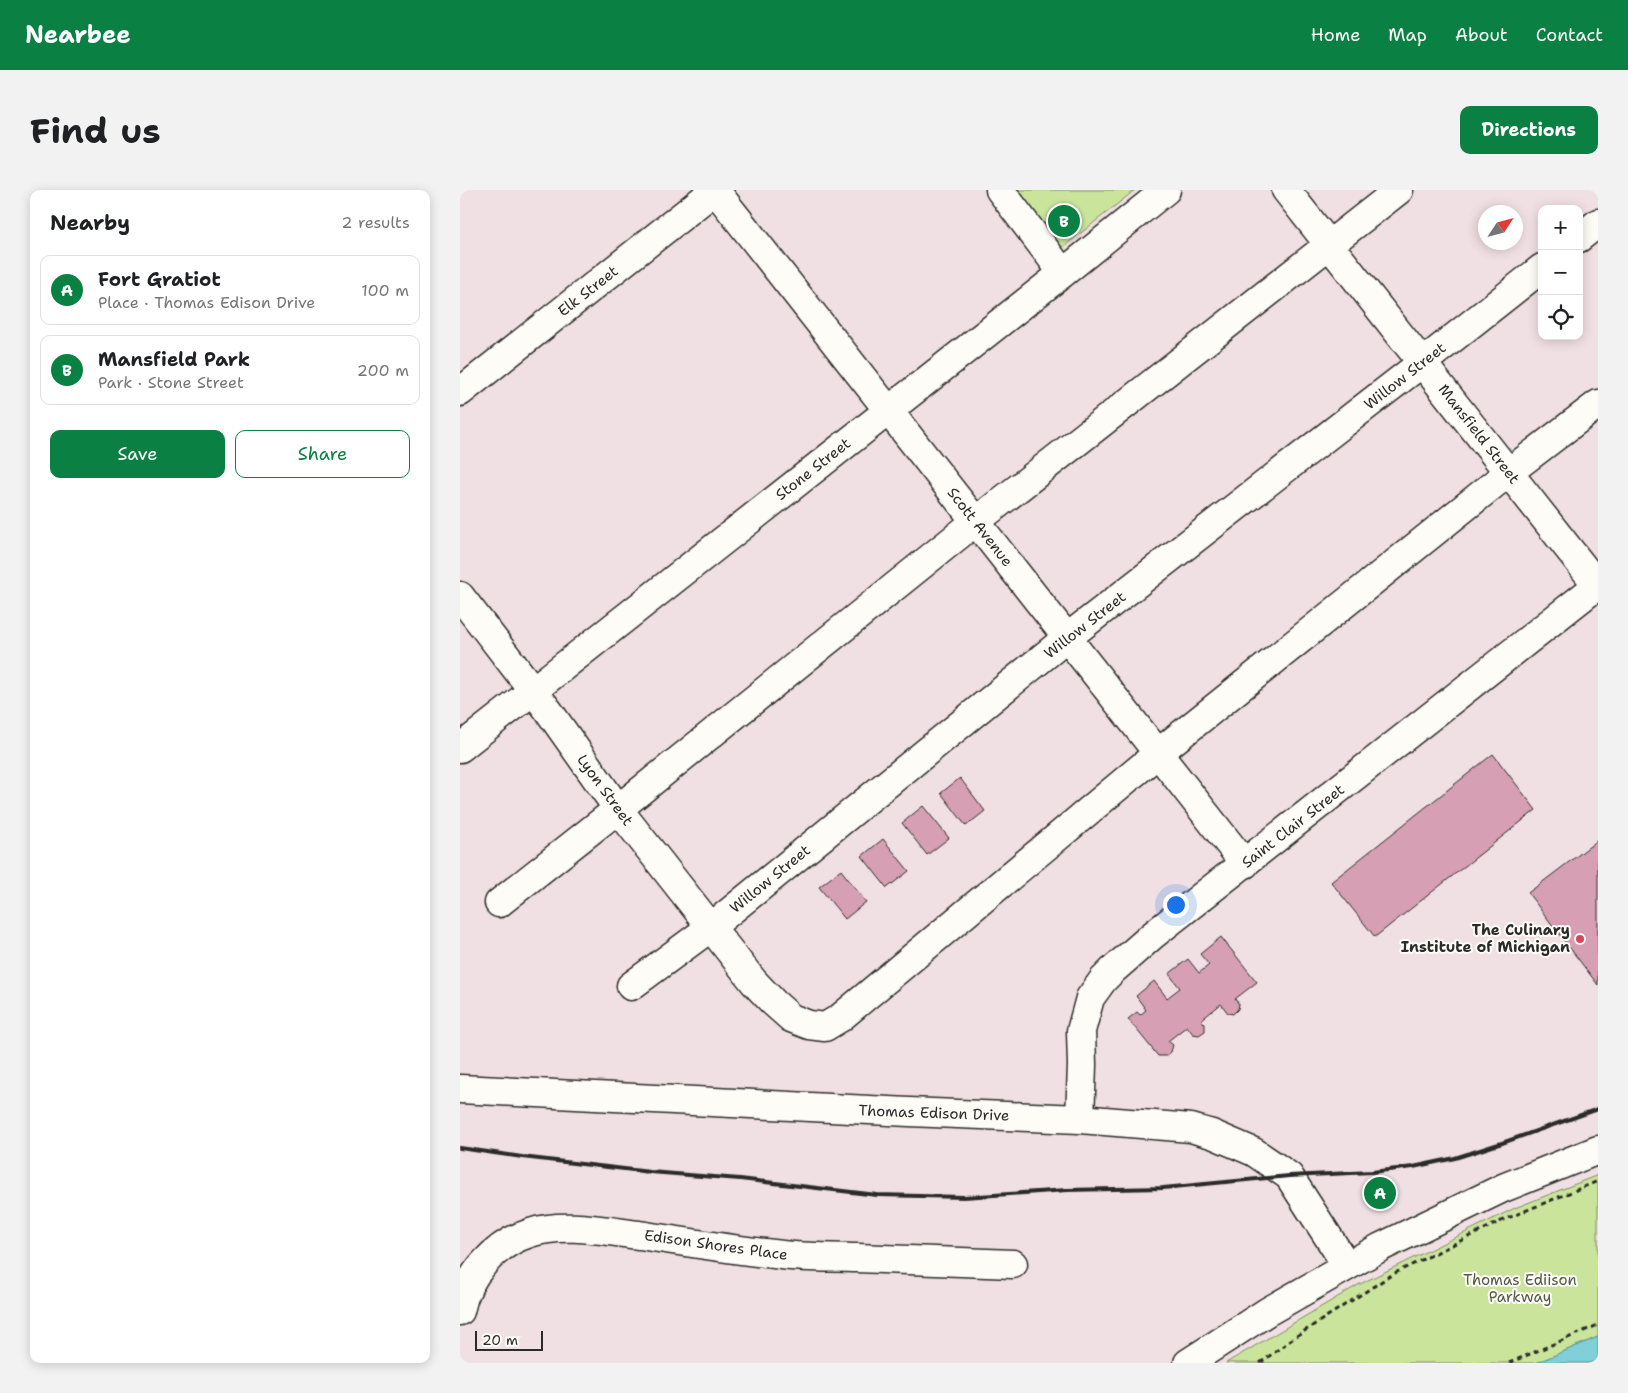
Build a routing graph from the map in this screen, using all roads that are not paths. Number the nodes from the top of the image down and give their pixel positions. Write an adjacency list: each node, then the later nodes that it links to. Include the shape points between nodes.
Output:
1 (715, 190): 12 (street, Elk Street); 14 (street, Scott Avenue)
2 (1000, 190): 10 (street)
3 (1166, 190): 10 (street, Stone Street)
4 (1286, 190): 8 (street, Mansfield Street)
5 (1399, 190): 8 (street)
6 (1598, 223): 7 (street)
7 (1583, 235)
8 (1329, 245): 11 (street, Mansfield Street); 16 (street)
9 (1538, 271): 11 (street, Willow Street)
10 (1063, 273): 14 (street, Stone Street)
11 (1423, 362): 15 (street, Mansfield Street); 19 (street, Willow Street)
12 (460, 392)
13 (1598, 404): 15 (street)
14 (888, 410): 16 (street, Scott Avenue); 20 (street, Stone Street)
15 (1509, 472): 17 (street, Mansfield Street); 22 (street)
16 (975, 522): 19 (street, Scott Avenue); 23 (street)
17 (1598, 585): 24 (street, Saint Clair Street)
18 (460, 596): 20 (street, Lyon Street)
19 (1068, 637): 22 (street, Scott Avenue); 26 (street, Willow Street)
20 (532, 690): 21 (street, Stone Street); 23 (street, Lyon Street)
21 (460, 748)
22 (1157, 754): 24 (street, Scott Avenue); 26 (street, Lyon Street, via 840,1018 825,1027 791,1018 772,1002)
23 (618, 809): 25 (street); 26 (street, Lyon Street)
24 (1245, 864): 29 (street, Saint Clair Street, via 1153,935 1103,980 1090,998 1081,1030)
25 (499, 903)
26 (711, 927): 27 (street, Willow Street)
27 (631, 986)
28 (460, 1089): 29 (street, Thomas Edison Drive)
29 (1080, 1119): 32 (street, Thomas Edison Drive, via 1191,1128 1254,1152 1289,1176)
30 (1598, 1150): 32 (street, via 1503,1188)
31 (1013, 1264): 33 (street, Edison Shores Place, via 783,1256 597,1230 549,1228 514,1240 488,1259 476,1271)
32 (1347, 1266): 34 (street, via 1266,1312)
33 (460, 1311)
34 (1188, 1363)

